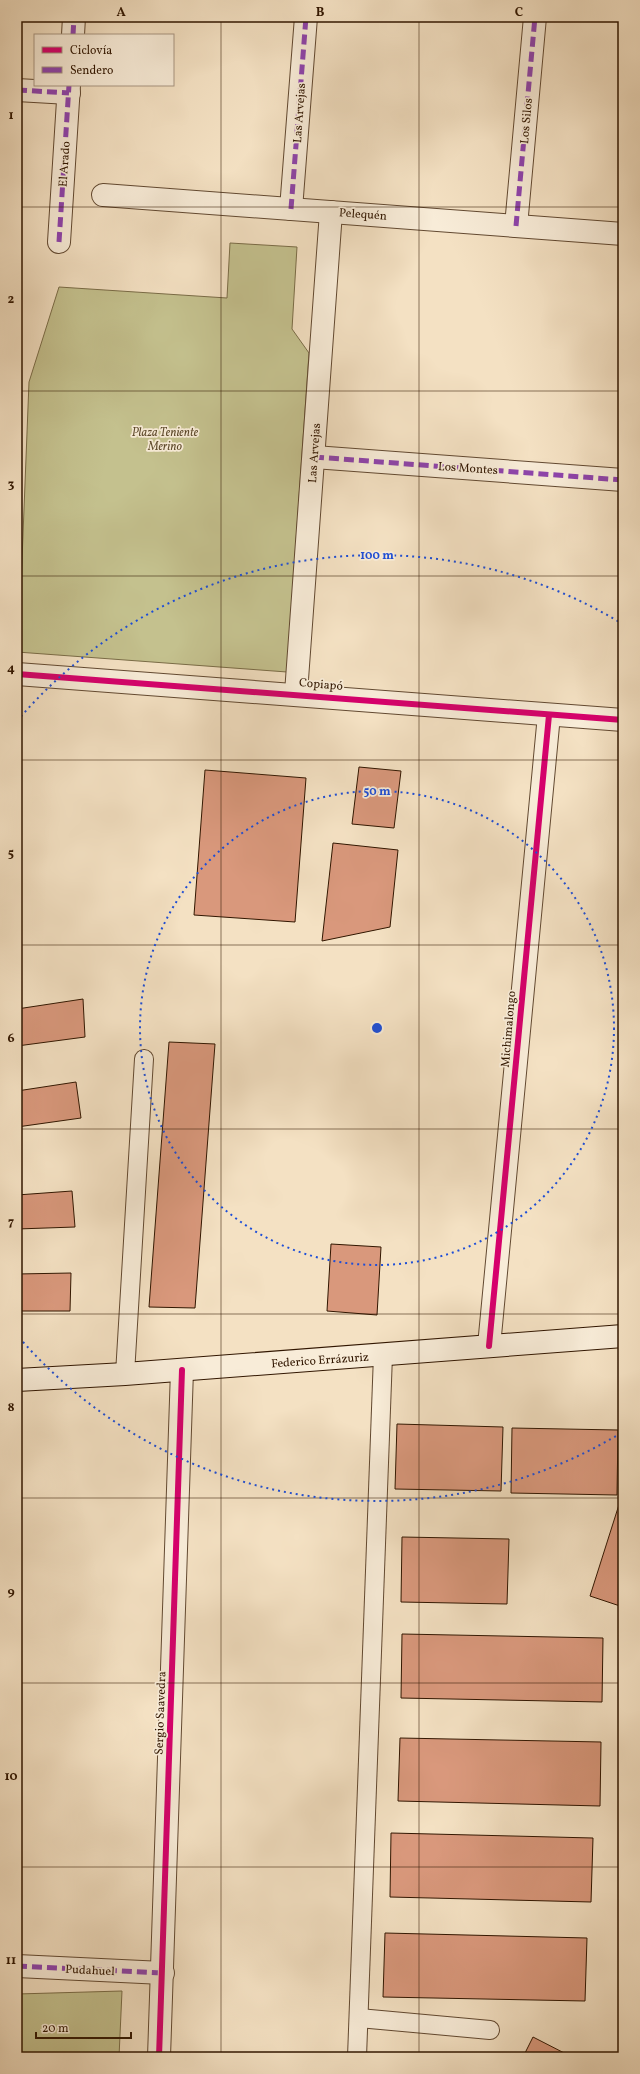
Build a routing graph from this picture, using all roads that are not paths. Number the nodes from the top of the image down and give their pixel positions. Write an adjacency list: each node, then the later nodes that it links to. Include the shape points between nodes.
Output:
1 (74, 17): 4 (street)
2 (306, 17): 8 (street, Las Arvejas)
3 (535, 17): 10 (street, Los Silos)
4 (73, 34)
5 (69, 89): 6 (street); 12 (street, El Arado)
6 (17, 90)
7 (103, 195): 8 (street, Pelequén)
8 (291, 209): 9 (street, Pelequén)
9 (331, 212): 10 (street, Pelequén); 13 (street, Las Arvejas)
10 (516, 226): 11 (street, Pelequén)
11 (623, 234)
12 (58, 242)
13 (314, 457): 14 (street, Los Montes); 16 (street, Las Arvejas)
14 (623, 480)
15 (17, 674): 16 (street, Copiapó)
16 (296, 694): 17 (street, Copiapó)
17 (549, 714): 18 (street, Copiapó); 21 (street, Michimalongo)
18 (623, 720)
19 (144, 1059): 24 (lane)
20 (623, 1336): 21 (street, Federico Errázuriz)
21 (489, 1346): 22 (street, Federico Errázuriz)
22 (382, 1355): 23 (street, Federico Errázuriz); 28 (lane)
23 (182, 1370): 24 (street, Federico Errázuriz); 27 (street, Sergio Saavedra)
24 (125, 1374): 25 (street, Federico Errázuriz)
25 (17, 1380)
26 (17, 1966): 27 (street, Pudahuel)
27 (162, 1973): 30 (street, Sergio Saavedra)
28 (359, 2018): 29 (lane); 31 (lane)
29 (490, 2030)
30 (159, 2057)
31 (357, 2057)

